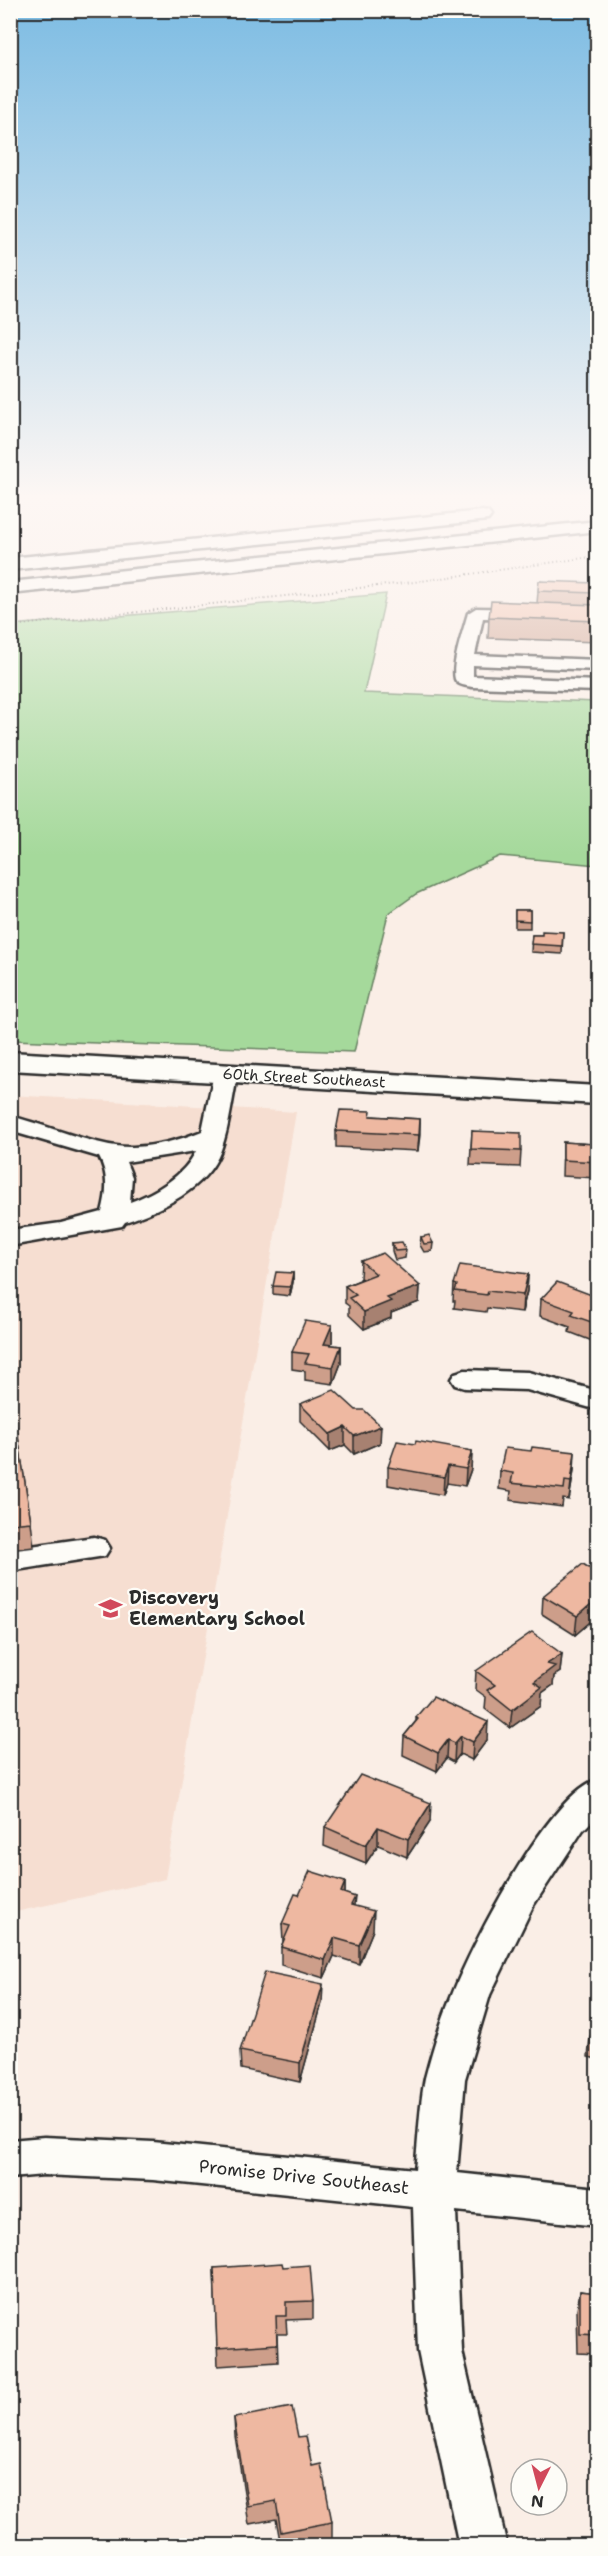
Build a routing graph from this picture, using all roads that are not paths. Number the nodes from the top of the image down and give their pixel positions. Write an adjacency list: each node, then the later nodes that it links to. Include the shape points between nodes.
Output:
1 (475, 617): 2 (street)
2 (465, 660): 3 (street); 4 (street, via 464,677 468,681)
3 (597, 665)
4 (597, 686)
5 (10, 1061): 6 (main road, 60th Street Southeast)
6 (226, 1073): 7 (main road, 60th Street Southeast); 9 (street)
7 (597, 1095)
8 (10, 1123): 10 (street)
9 (211, 1136): 10 (street, via 157,1153); 11 (street, via 206,1156 178,1188)
10 (108, 1152): 11 (street, via 117,1166 120,1191)
11 (113, 1220): 12 (street)
12 (10, 1238)
13 (465, 1379): 14 (street, via 528,1381)
14 (597, 1401)
15 (94, 1548): 16 (street)
16 (10, 1560)
17 (597, 1793): 19 (street, via 570,1820 518,1898 471,1995 445,2079)
18 (10, 2160): 19 (street, Promise Drive Southeast, via 44,2156 153,2161)
19 (434, 2191): 20 (street, Promise Drive Southeast); 21 (street, via 440,2351)
20 (597, 2207)
21 (483, 2546)

